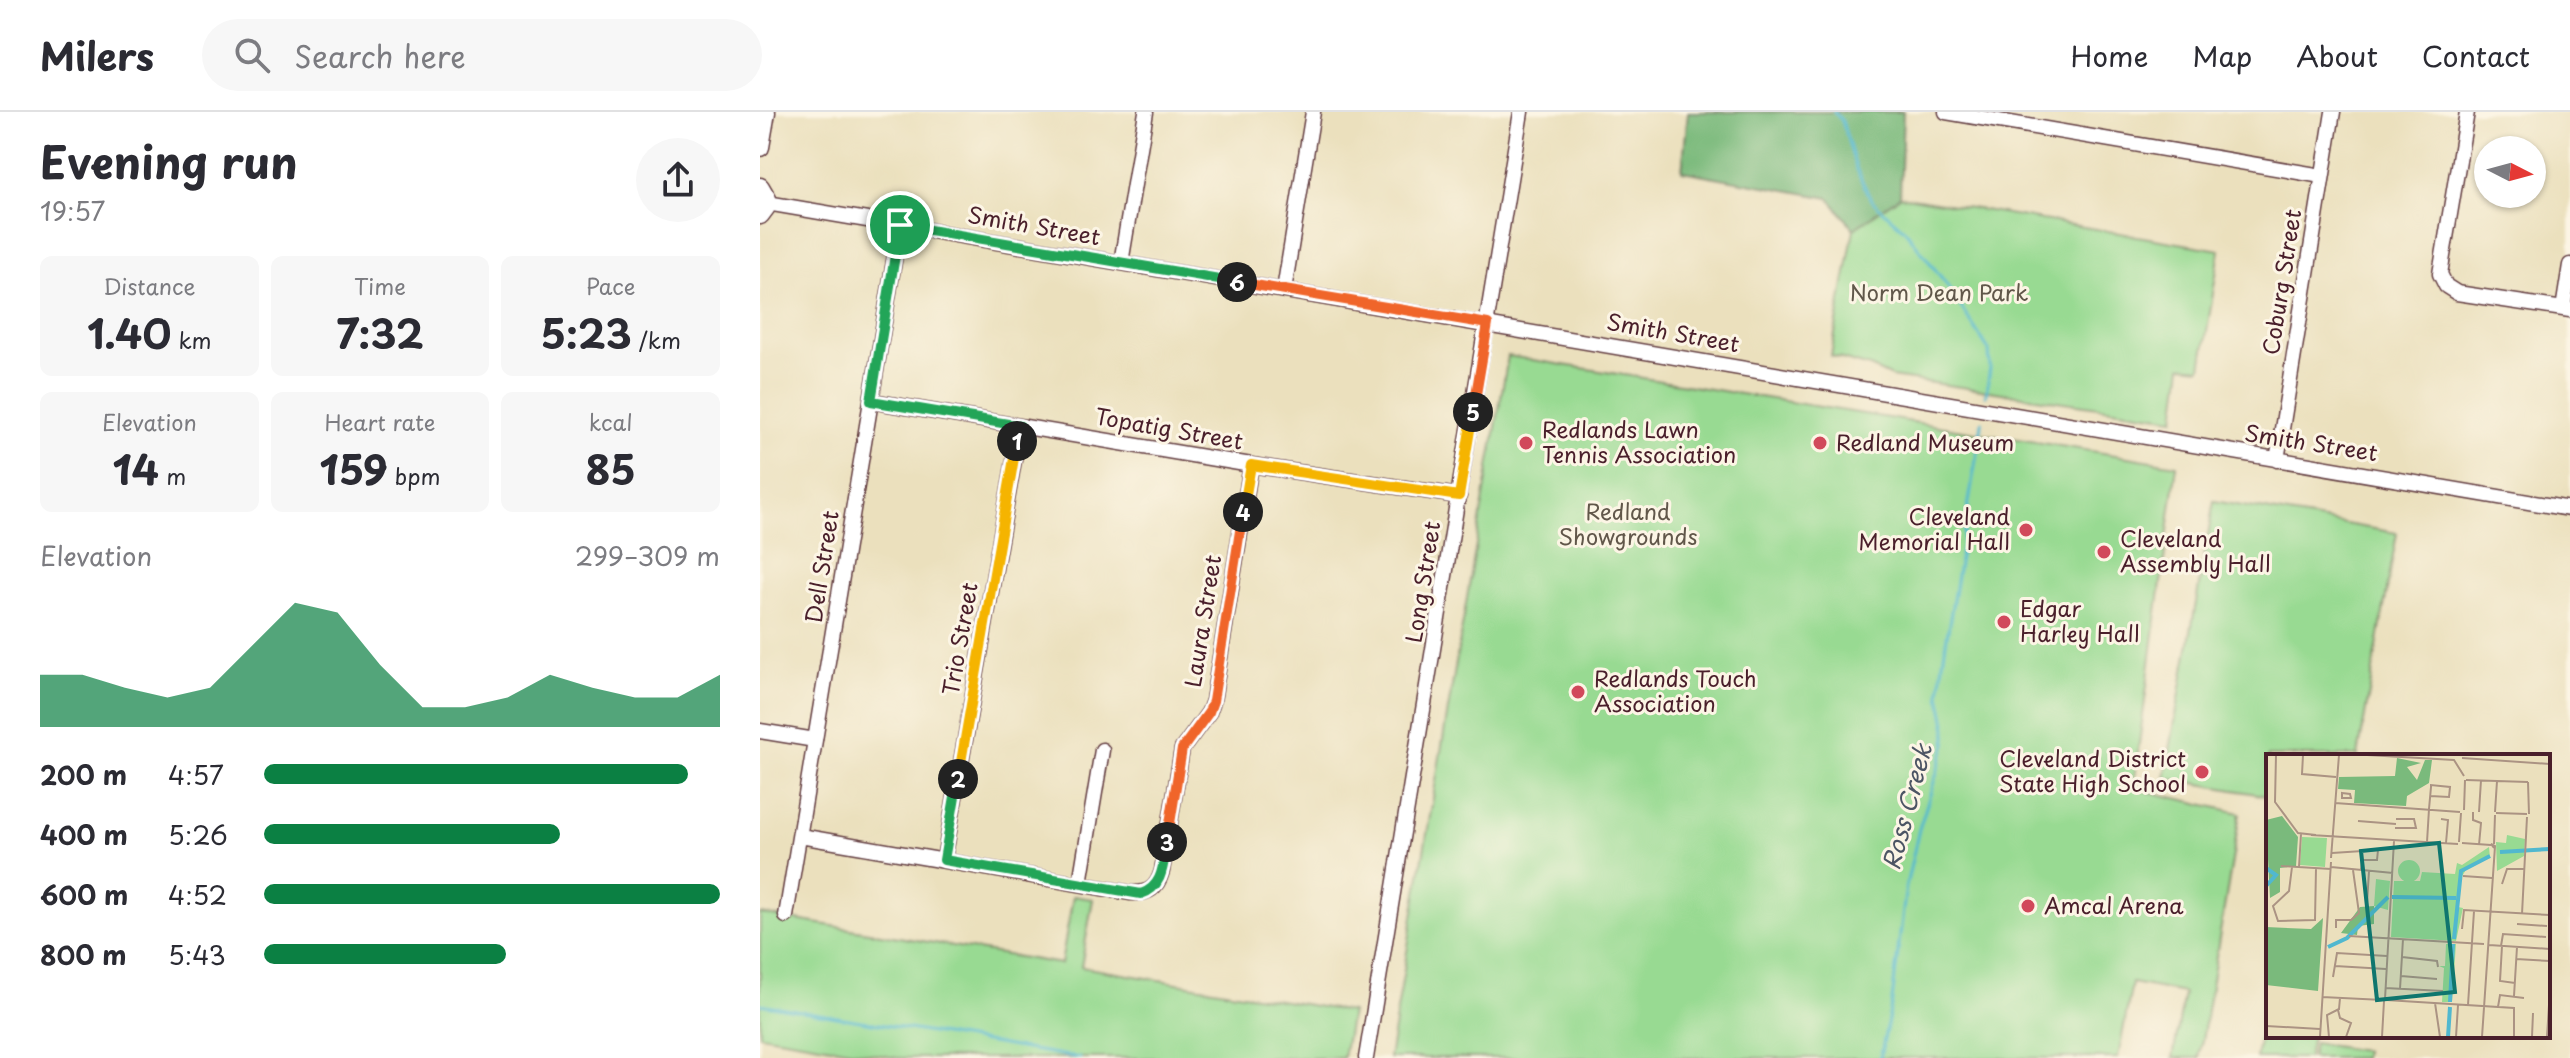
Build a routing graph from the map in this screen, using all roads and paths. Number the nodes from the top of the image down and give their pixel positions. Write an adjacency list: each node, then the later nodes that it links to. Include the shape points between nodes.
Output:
1 (766, 112): 8 (street)
2 (1146, 112): 12 (street)
3 (1313, 112): 14 (street)
4 (1521, 112): 16 (street, Long Street)
5 (1946, 112): 9 (street)
6 (2333, 112): 9 (street, Coburg Street)
7 (2467, 112): 15 (street, via 2440,274 2446,286 2457,293)
8 (760, 147)
9 (2322, 176): 19 (street, Coburg Street)
10 (762, 202): 11 (street, Smith Street)
11 (900, 225): 12 (street, Smith Street); 17 (street, Dell Street)
12 (1121, 263): 14 (street, Smith Street)
13 (2570, 265): 15 (street)
14 (1284, 290): 16 (street, Smith Street)
15 (2566, 309)
16 (1488, 324): 19 (street, Smith Street); 21 (street, Long Street)
17 (871, 401): 18 (street, Topatig Street); 24 (street, Dell Street)
18 (1020, 426): 20 (street, Topatig Street); 27 (street, Trio Street)
19 (2277, 460): 22 (street, Smith Street)
20 (1251, 465): 21 (street, Topatig Street); 28 (street, Laura Street, via 1213,701 1182,749 1158,882 1141,894)
21 (1459, 496): 30 (street, Long Street)
22 (2570, 509)
23 (760, 731): 24 (street)
24 (815, 740): 26 (street, Dell Street)
25 (1102, 750): 28 (street)
26 (800, 836): 27 (street, Laura Street); 29 (street, Dell Street)
27 (944, 860): 28 (street, Laura Street)
28 (1080, 883)
29 (786, 916)
30 (1366, 1058)

